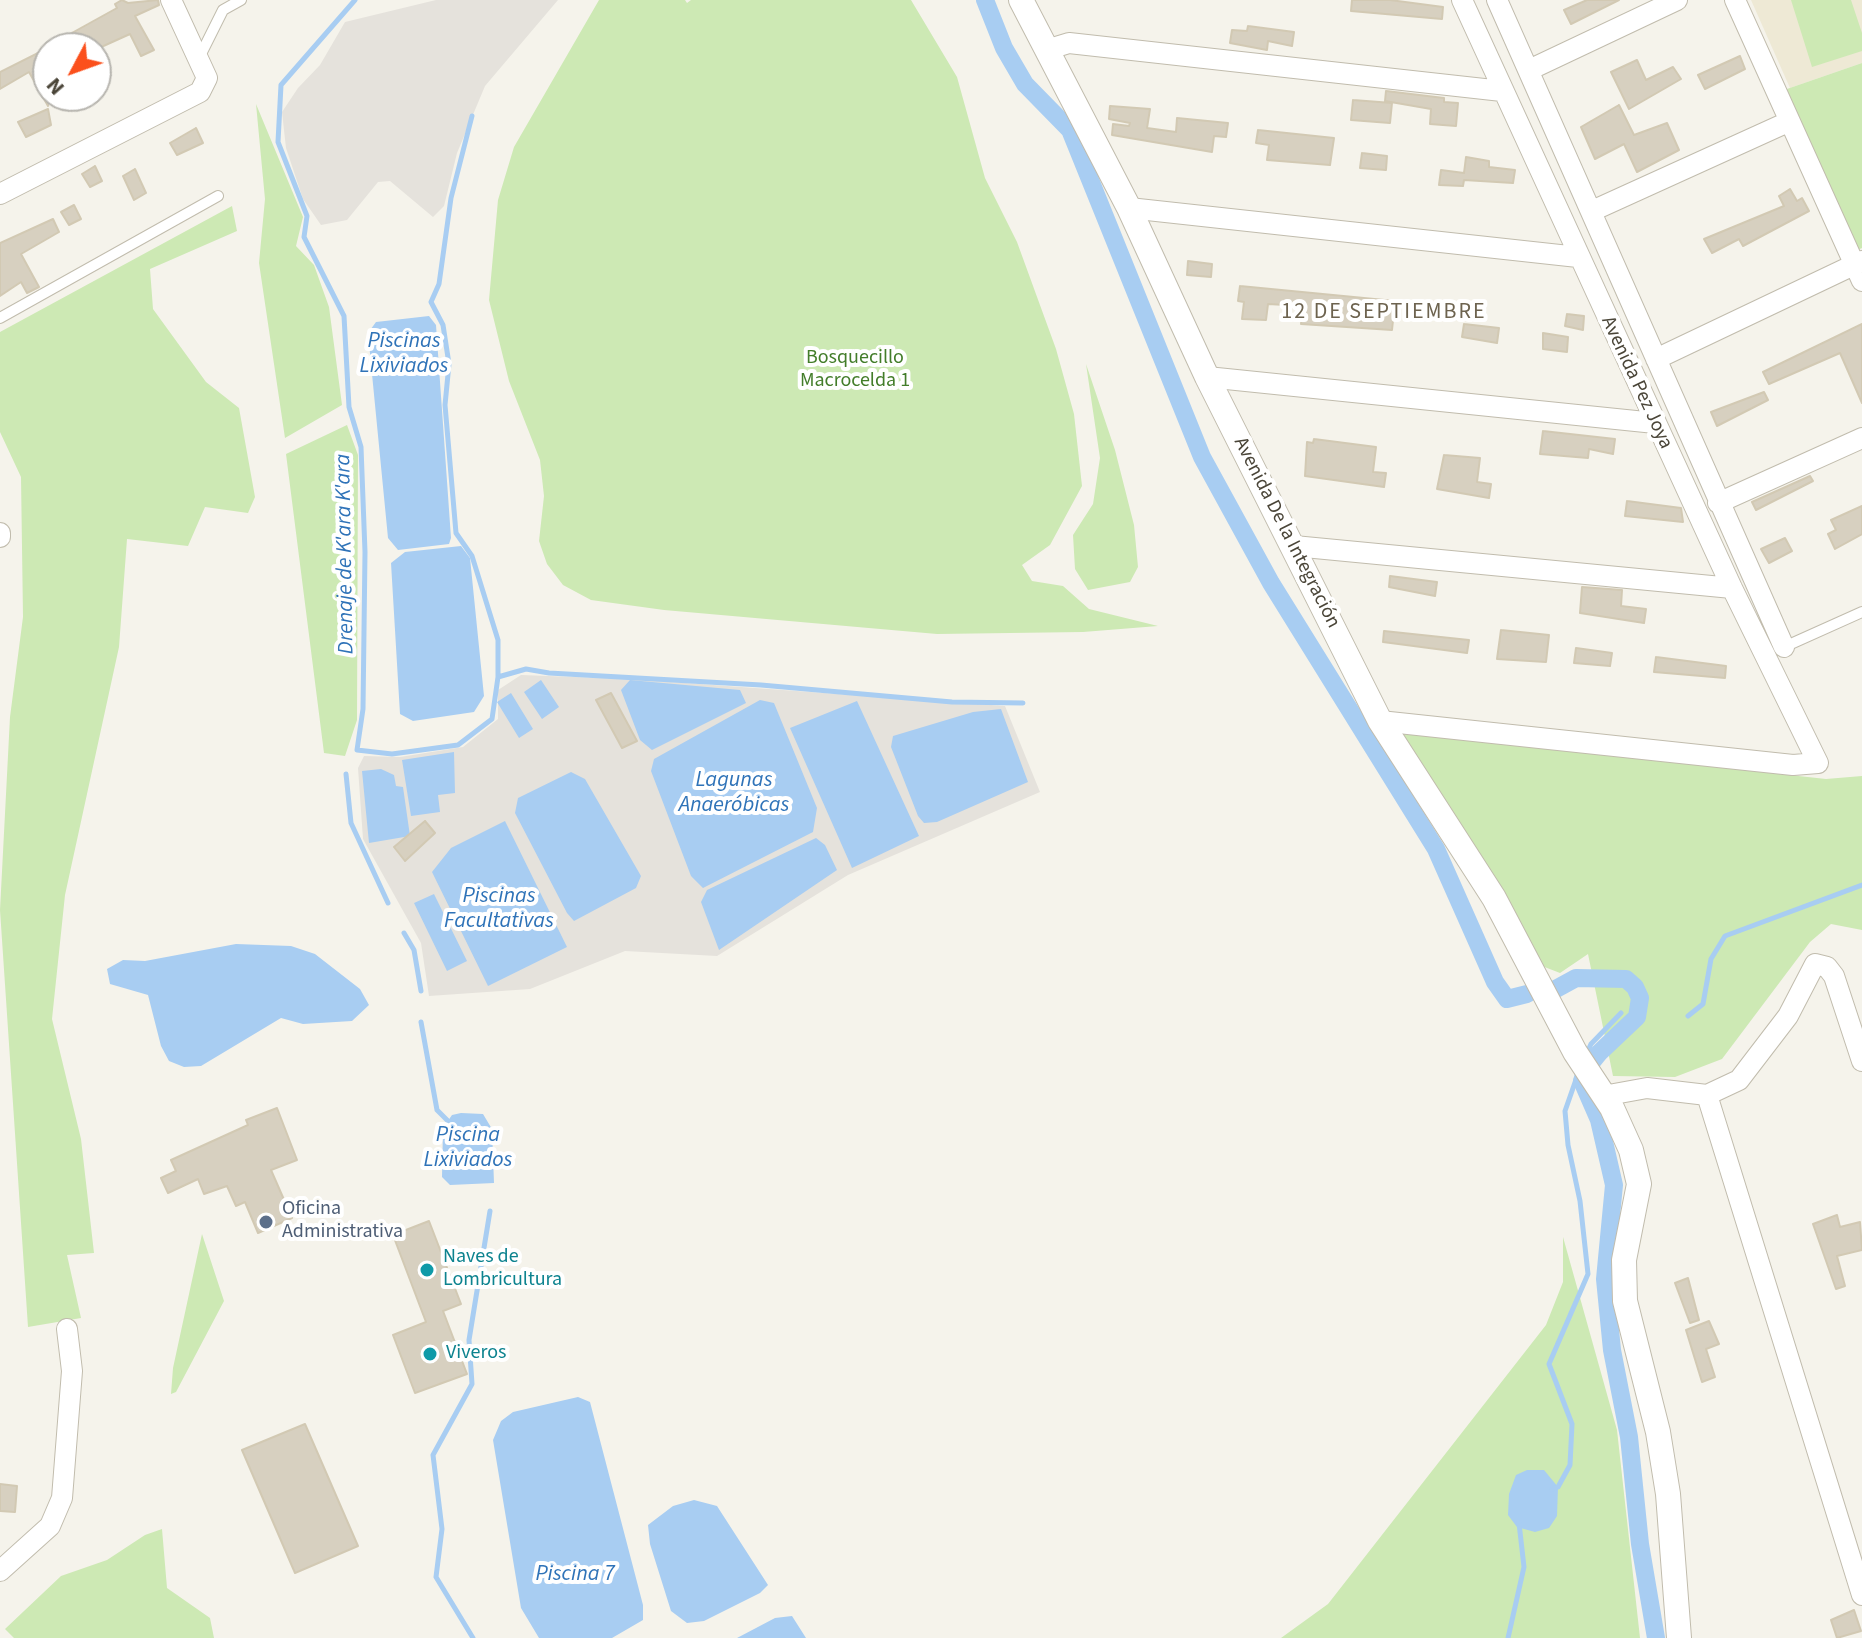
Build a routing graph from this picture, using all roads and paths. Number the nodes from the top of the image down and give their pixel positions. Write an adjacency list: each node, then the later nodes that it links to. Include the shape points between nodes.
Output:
1 (171, 0): 9 (street)
2 (241, 0): 9 (lane, via 223,10)
3 (1021, 0): 8 (street, Avenida De la Integración)
4 (1462, 0): 11 (street, Avenida Pez Joya)
5 (1497, 0): 10 (street, Avenida Pez Joya)
6 (1677, 0): 10 (street)
7 (1735, 0): 12 (street)
8 (1046, 50): 11 (street, via 1069,43); 15 (street, Avenida De la Integración)
9 (199, 58): 13 (street, via 207,78 200,92)
10 (1529, 70): 16 (street, Avenida Pez Joya)
11 (1502, 91): 17 (street, Avenida Pez Joya)
12 (1788, 122): 16 (street); 18 (street)
13 (0, 194)
14 (218, 196): 19 (lane)
15 (1129, 208): 17 (street); 21 (street, Avenida De la Integración)
16 (1592, 211): 20 (street, Avenida Pez Joya)
17 (1578, 257): 22 (street, Avenida Pez Joya)
18 (1860, 269): 20 (street)
19 (0, 318)
20 (1656, 359): 24 (street, Avenida Pez Joya)
21 (1207, 377): 22 (street); 25 (street, Avenida De la Integración)
22 (1655, 423): 26 (street, Avenida Pez Joya)
23 (1862, 438): 24 (street)
24 (1718, 503): 28 (street, Avenida Pez Joya)
25 (1294, 546): 26 (street); 29 (street, Avenida De la Integración)
26 (1732, 588): 29 (street, Avenida Pez Joya, via 1818,763 1793,765)
27 (1862, 612): 28 (lane)
28 (1784, 647)
29 (1380, 721): 31 (street, Avenida De la Integración, via 1494,898)
30 (1862, 1061): 32 (street, via 1834,976 1815,964 1759,1057 1739,1080)
31 (1599, 1089): 32 (street); 36 (street, Avenida De la Integración, via 1631,1150 1639,1184 1624,1260 1625,1301 1668,1494)
32 (1707, 1095): 35 (street)
33 (67, 1329): 34 (street, via 72,1371 62,1498 50,1526)
34 (0, 1571)
35 (1862, 1595)
36 (1679, 1638)

